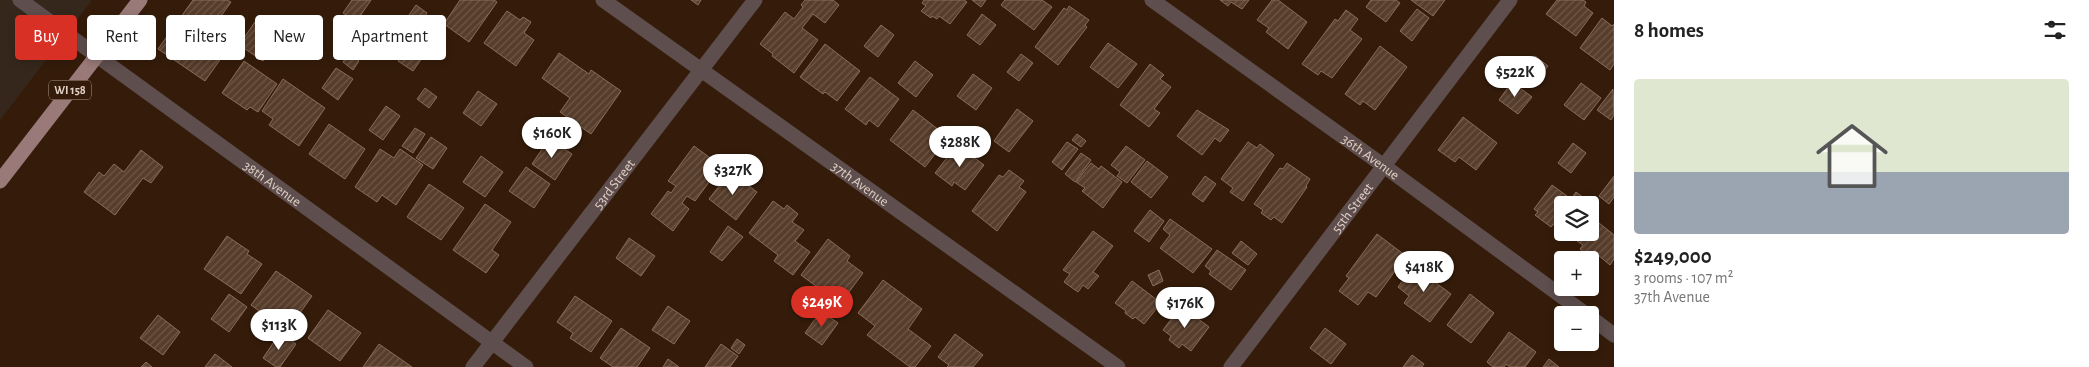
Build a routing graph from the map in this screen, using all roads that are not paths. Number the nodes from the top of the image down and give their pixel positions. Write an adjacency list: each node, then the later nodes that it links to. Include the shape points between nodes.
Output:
1 (20, 0): 8 (street, 38th Avenue)
2 (140, 0): 7 (main road, WI 158)
3 (603, 0): 11 (street, 37th Avenue)
4 (755, 0): 11 (street, 53rd Street)
5 (1152, 0): 12 (street, 36th Avenue)
6 (1510, 0): 12 (street, 55th Street)
7 (128, 15)
8 (87, 49)
9 (94, 60): 13 (main road, WI 158)
10 (103, 60): 17 (street, 38th Avenue)
11 (701, 70): 17 (street, 53rd Street); 20 (street, 37th Avenue)
12 (1384, 166): 14 (street, 36th Avenue); 21 (street, 55th Street)
13 (0, 181)
14 (1575, 306)
15 (1599, 324): 16 (street)
16 (1614, 335)
17 (492, 342): 18 (street, 53rd Street); 19 (street, 38th Avenue)
18 (473, 367)
19 (526, 367)
20 (1118, 367)
21 (1231, 367)

